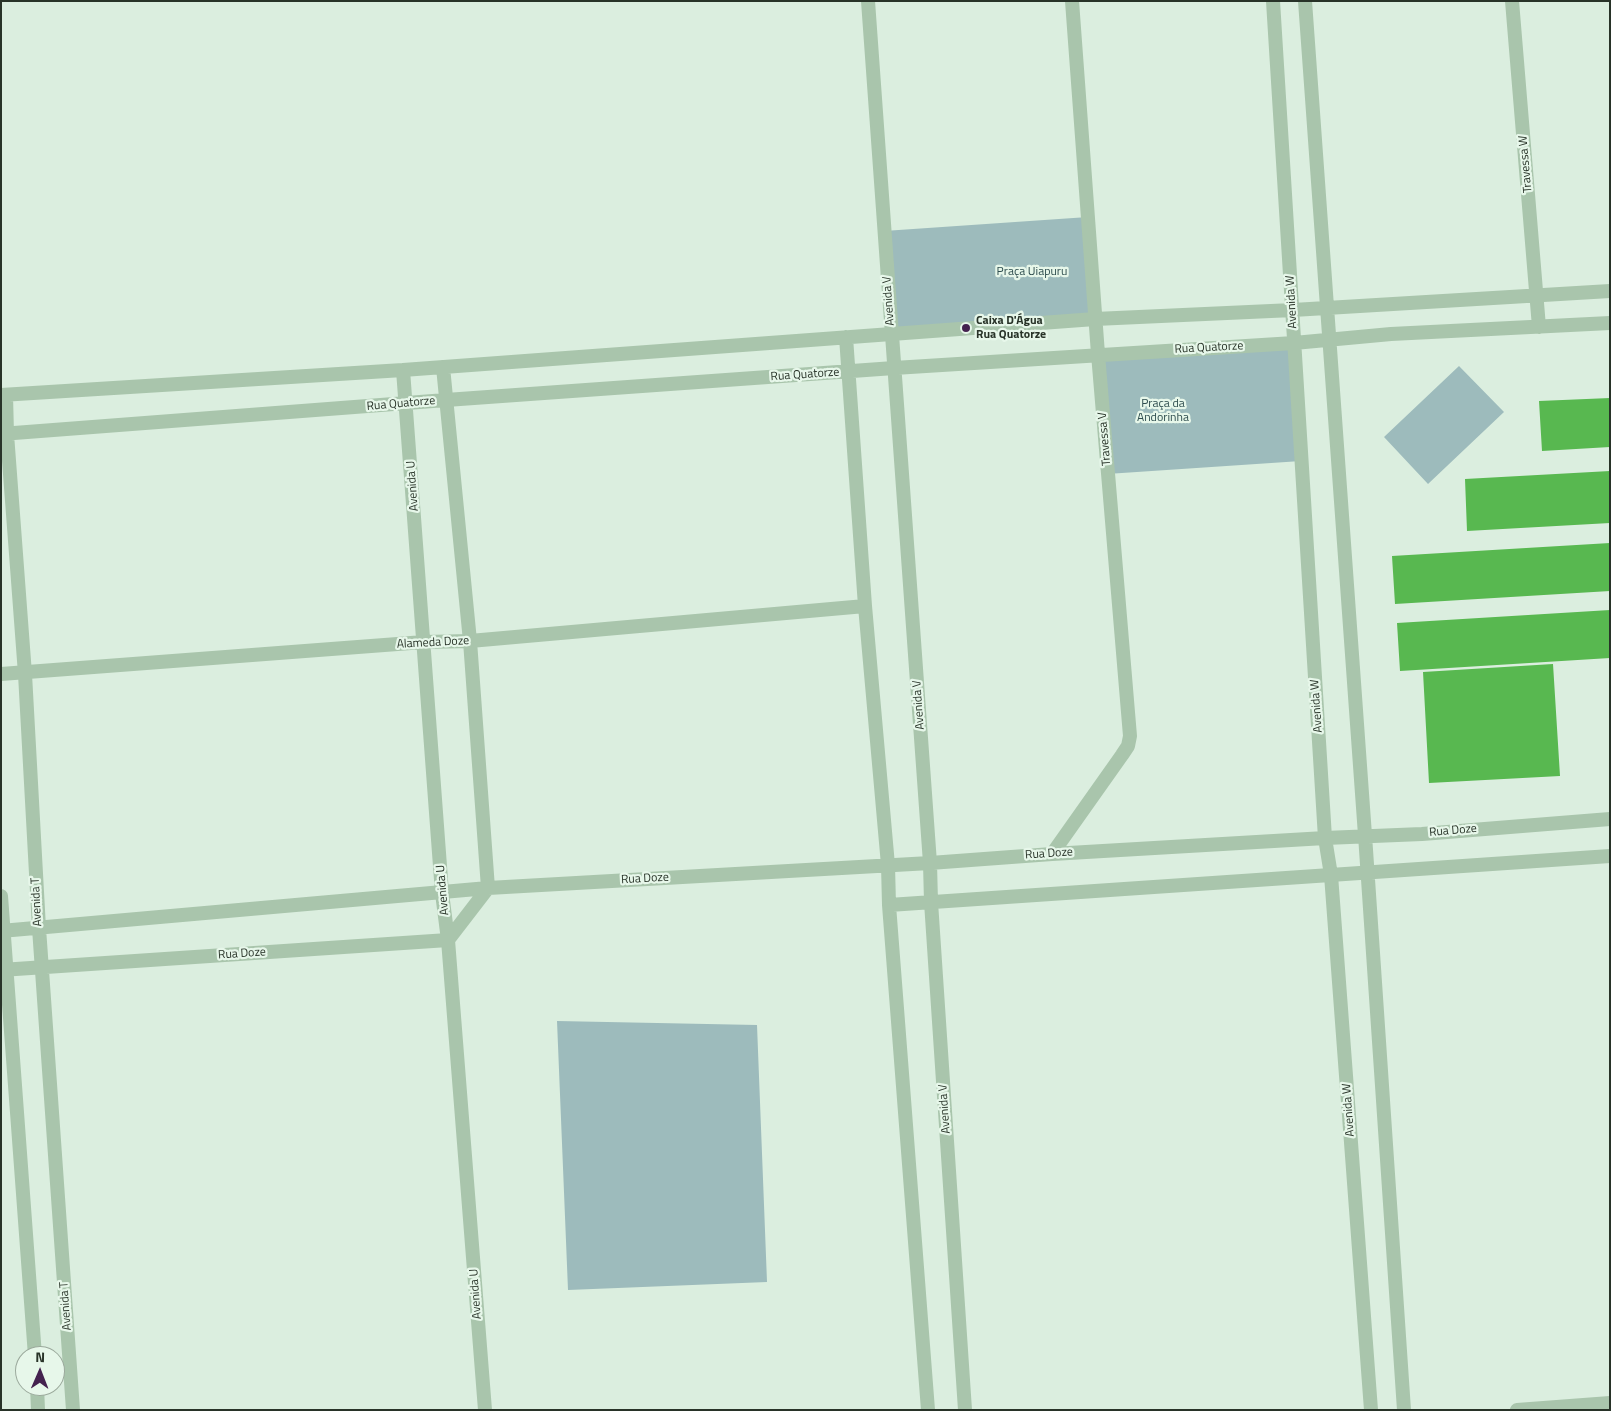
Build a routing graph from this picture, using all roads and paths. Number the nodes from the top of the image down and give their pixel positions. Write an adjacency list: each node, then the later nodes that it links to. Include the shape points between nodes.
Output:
1 (868, 1): 13 (street, Avenida V)
2 (1072, 1): 10 (street, Travessa V)
3 (1273, 1): 9 (street, Avenida W)
4 (1305, 1): 8 (street)
5 (1512, 1): 7 (street, Travessa W)
6 (1610, 291): 7 (street)
7 (1538, 296): 8 (street); 12 (street, Travessa W)
8 (1327, 307): 9 (street); 15 (street)
9 (1293, 310): 10 (street); 16 (street, Avenida W)
10 (1095, 319): 13 (street); 17 (street, Travessa V)
11 (1610, 323): 12 (street, Rua Quatorze)
12 (1539, 327): 15 (street, Rua Quatorze)
13 (892, 334): 14 (street); 19 (street, Avenida V)
14 (846, 337): 18 (street); 21 (street)
15 (1329, 340): 16 (street, Rua Quatorze); 32 (street)
16 (1294, 343): 17 (street, Rua Quatorze); 33 (street, Avenida W)
17 (1098, 354): 19 (street, Rua Quatorze); 34 (street, Travessa V, via 1130,736 1128,746)
18 (443, 367): 20 (street); 23 (street)
19 (894, 368): 21 (street, Rua Quatorze); 36 (street, Avenida V)
20 (403, 370): 22 (street); 24 (street, Avenida U)
21 (848, 372): 23 (street, Rua Quatorze); 26 (street)
22 (4, 395): 25 (street, Avenida T)
23 (446, 400): 24 (street, Rua Quatorze); 27 (street)
24 (407, 403): 25 (street, Rua Quatorze); 28 (street, Avenida U)
25 (4, 434): 30 (street, Avenida T)
26 (864, 606): 27 (street, Alameda Doze); 37 (street)
27 (470, 641): 28 (street, Alameda Doze); 40 (street)
28 (424, 642): 30 (street, Alameda Doze); 41 (street, Avenida U)
29 (1, 674): 30 (street, Alameda Doze)
30 (25, 674): 45 (street, Avenida T)
31 (1610, 819): 32 (street, Rua Doze, via 1422,834)
32 (1366, 835): 33 (street, Rua Doze); 38 (street)
33 (1325, 838): 34 (street, Rua Doze); 39 (street, Avenida W)
34 (1052, 854): 36 (street, Rua Doze)
35 (1610, 856): 38 (street)
36 (930, 863): 37 (street, Rua Doze); 43 (street, Avenida V)
37 (888, 865): 40 (street, Rua Doze); 44 (street)
38 (1368, 873): 39 (street); 59 (street)
39 (1331, 875): 43 (street); 58 (street, Avenida W)
40 (488, 888): 41 (street, Rua Doze); 47 (street)
41 (442, 893): 45 (street, Rua Doze); 47 (street, Avenida U)
42 (1, 896): 46 (street)
43 (931, 902): 44 (street); 57 (street, Avenida V)
44 (889, 905): 56 (street)
45 (39, 928): 46 (street, Rua Doze); 48 (street, Avenida T)
46 (3, 931): 49 (street)
47 (448, 940): 48 (street, Rua Doze); 55 (street, Avenida U)
48 (42, 967): 49 (street, Rua Doze); 54 (street, Avenida T)
49 (4, 970): 50 (street)
50 (34, 1346)
51 (37, 1396): 53 (street)
52 (1610, 1403): 60 (street)
53 (38, 1410)
54 (73, 1410)
55 (485, 1410)
56 (928, 1410)
57 (965, 1410)
58 (1371, 1410)
59 (1404, 1410)
60 (1517, 1410)

